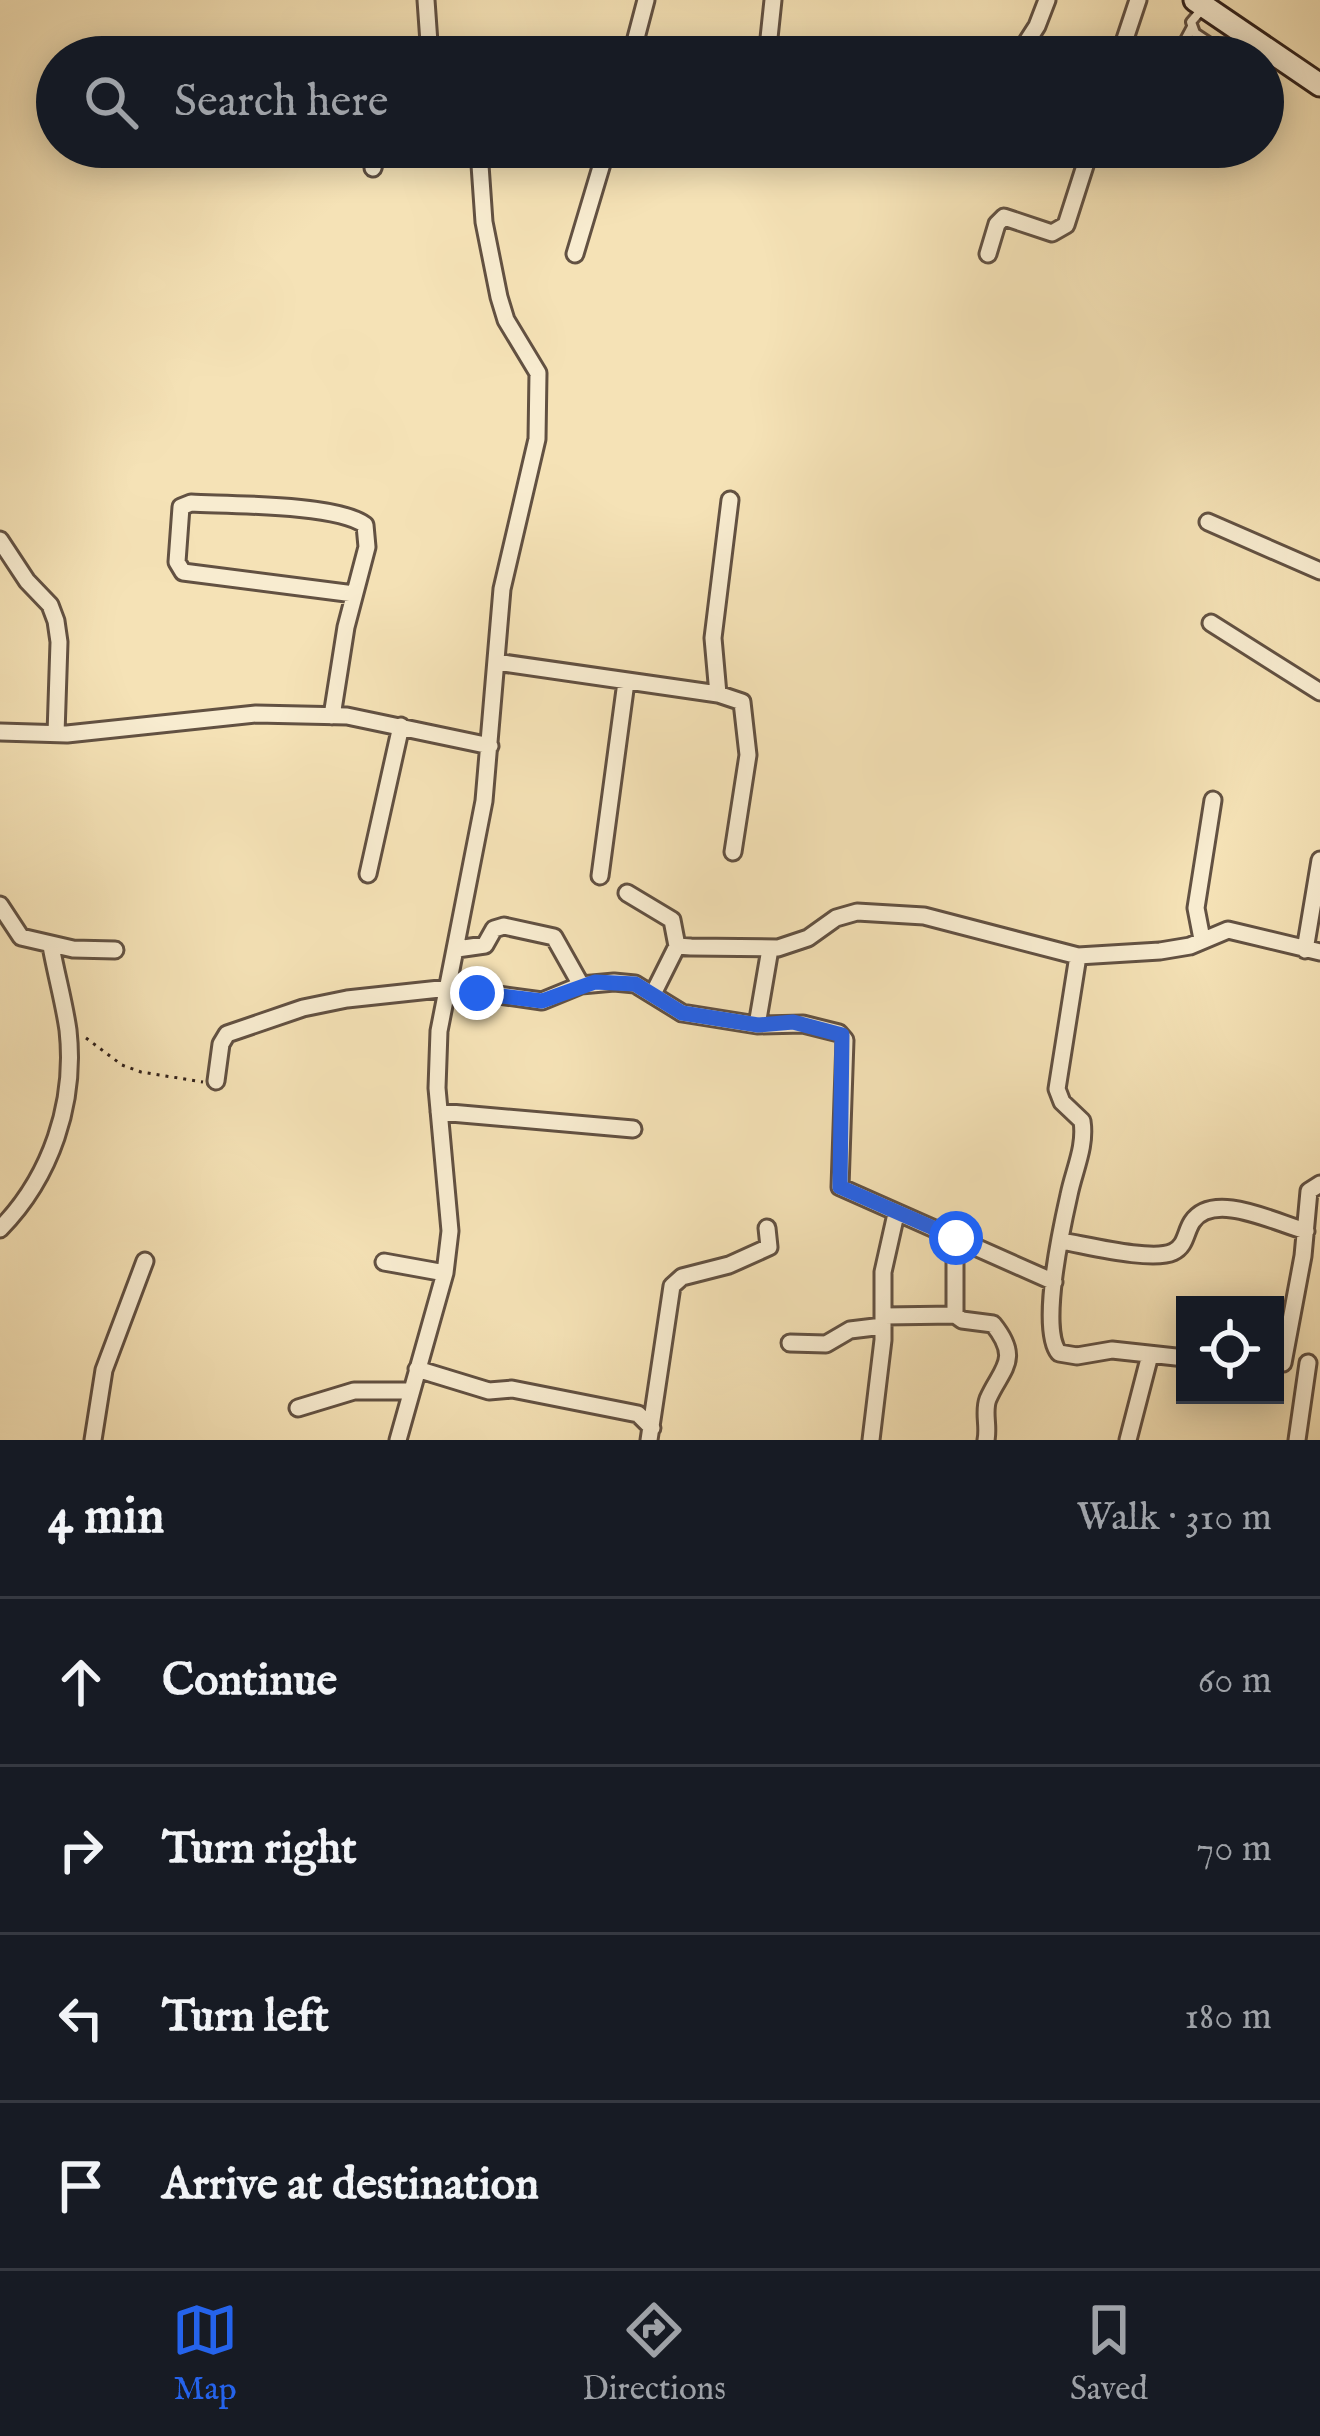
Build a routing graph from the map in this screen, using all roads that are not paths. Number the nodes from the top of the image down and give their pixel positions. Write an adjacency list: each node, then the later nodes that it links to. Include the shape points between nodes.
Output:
1 (427, 0): 8 (street)
2 (646, 0): 9 (street)
3 (773, 0): 10 (street)
4 (1047, 0): 11 (street)
5 (1138, 0): 12 (street)
6 (1200, 3): 7 (lane); 15 (main road)
7 (1192, 27): 13 (lane); 14 (lane)
8 (428, 36)
9 (637, 36)
10 (769, 36)
11 (1031, 36)
12 (1126, 36)
13 (1187, 36)
14 (1204, 36)
15 (1251, 36)
16 (1284, 60): 17 (main road)
17 (1320, 86)
18 (477, 168): 29 (street, via 499,297 539,383 537,439 502,589)
19 (601, 168): 21 (street)
20 (1084, 168): 22 (street, via 1066,225 1052,233 1004,218)
21 (575, 254)
22 (988, 254)
23 (730, 500): 32 (street, via 712,638)
24 (1208, 522): 26 (street)
25 (0, 539): 36 (street, via 56,620)
26 (1320, 571)
27 (354, 594): 27 (street, via 367,547 361,520 307,510 181,507 183,572); 33 (street)
28 (1211, 623): 31 (street)
29 (496, 662): 30 (street); 37 (street)
30 (626, 682): 32 (street); 42 (street)
31 (1320, 692)
32 (718, 694): 39 (street, via 742,702 748,728)
33 (332, 716): 34 (street); 36 (street, via 256,714)
34 (401, 726): 37 (street); 41 (street)
35 (0, 732): 36 (street)
36 (56, 734)
37 (490, 746): 48 (street)
38 (1213, 800): 45 (street, via 1196,908)
39 (733, 852)
40 (1320, 860): 51 (street)
41 (368, 874)
42 (600, 876)
43 (627, 893): 47 (street, via 672,920)
44 (0, 905): 46 (street, via 21,938)
45 (1202, 939): 51 (street, via 1228,930); 52 (street, via 1160,951)
46 (51, 946): 50 (street); 62 (street, via 68,1035 65,1107 28,1198)
47 (677, 946): 49 (street); 55 (street)
48 (457, 949): 53 (street, via 485,945 504,926 554,937); 54 (street)
49 (770, 949): 52 (street, via 856,912 924,916); 56 (street)
50 (115, 950)
51 (1312, 951)
52 (1078, 956): 66 (street, via 1057,1089 1082,1121 1083,1146)
53 (581, 986): 54 (street, via 542,1001); 55 (street, via 635,984)
54 (449, 988): 57 (street, via 323,1004 227,1034); 58 (street, via 438,1046)
55 (653, 994): 56 (street, via 682,1013)
56 (758, 1025): 61 (street, via 803,1024 844,1037 838,1183)
57 (216, 1081)
58 (439, 1112): 59 (street); 69 (street, via 450,1208)
59 (633, 1129)
60 (1320, 1184): 64 (street, via 1309,1191)
61 (896, 1214): 65 (street); 72 (street, via 883,1272)
62 (0, 1228)
63 (767, 1228): 82 (street, via 769,1247 672,1286)
64 (1306, 1231): 66 (street, via 1220,1206 1201,1212 1168,1255); 73 (street)
65 (956, 1238): 70 (street); 71 (street)
66 (1061, 1241): 70 (street)
67 (145, 1261): 83 (street, via 104,1370)
68 (384, 1262): 69 (street)
69 (446, 1273): 79 (street)
70 (1054, 1282): 75 (street, via 1051,1338 1059,1353)
71 (955, 1315): 72 (street); 86 (street, via 993,1324 1007,1356 985,1406)
72 (884, 1321): 74 (street, via 826,1344); 85 (street)
73 (1284, 1339)
74 (790, 1343)
75 (1150, 1355): 76 (street); 87 (street)
76 (1176, 1357)
77 (1284, 1363): 78 (street)
78 (1314, 1364): 88 (street)
79 (417, 1369): 80 (street); 82 (street, via 489,1391 638,1414)
80 (409, 1391): 81 (street, via 354,1391); 84 (street)
81 (298, 1408)
82 (650, 1434)
83 (93, 1440)
84 (398, 1440)
85 (871, 1440)
86 (986, 1440)
87 (1128, 1440)
88 (1297, 1440)

